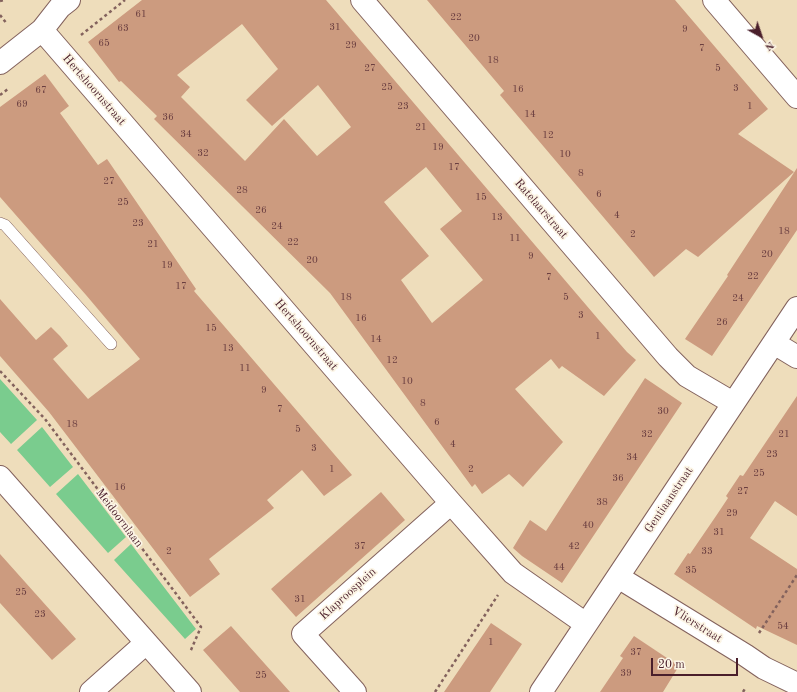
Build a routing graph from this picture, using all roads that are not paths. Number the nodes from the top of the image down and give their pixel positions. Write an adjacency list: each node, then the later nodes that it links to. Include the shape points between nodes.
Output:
1 (69, 0): 4 (street, via 60,7)
2 (362, 0): 12 (street, Ratelaarstraat, via 668,357 688,376)
3 (714, 0): 6 (street)
4 (42, 30): 5 (street); 14 (street, Hertshoornstraat)
5 (0, 63)
6 (797, 97)
7 (0, 223): 10 (lane, via 5,225)
8 (797, 308): 9 (street, Gentiaanstraat)
9 (774, 343): 11 (street); 12 (street, Gentiaanstraat)
10 (112, 344)
11 (797, 357)
12 (733, 403): 15 (street, Gentiaanstraat)
13 (0, 477): 17 (street)
14 (450, 503): 16 (street, Hertshoornstraat, via 512,573); 21 (street, Klaproosplein, via 303,634)
15 (618, 577): 16 (street, Gentiaanstraat); 18 (street, Vlierstraat, via 764,668)
16 (586, 624): 22 (street, Gentiaanstraat)
17 (146, 643): 19 (street); 20 (street)
18 (797, 684)
19 (91, 692)
20 (190, 692)
21 (355, 692)
22 (541, 692)

